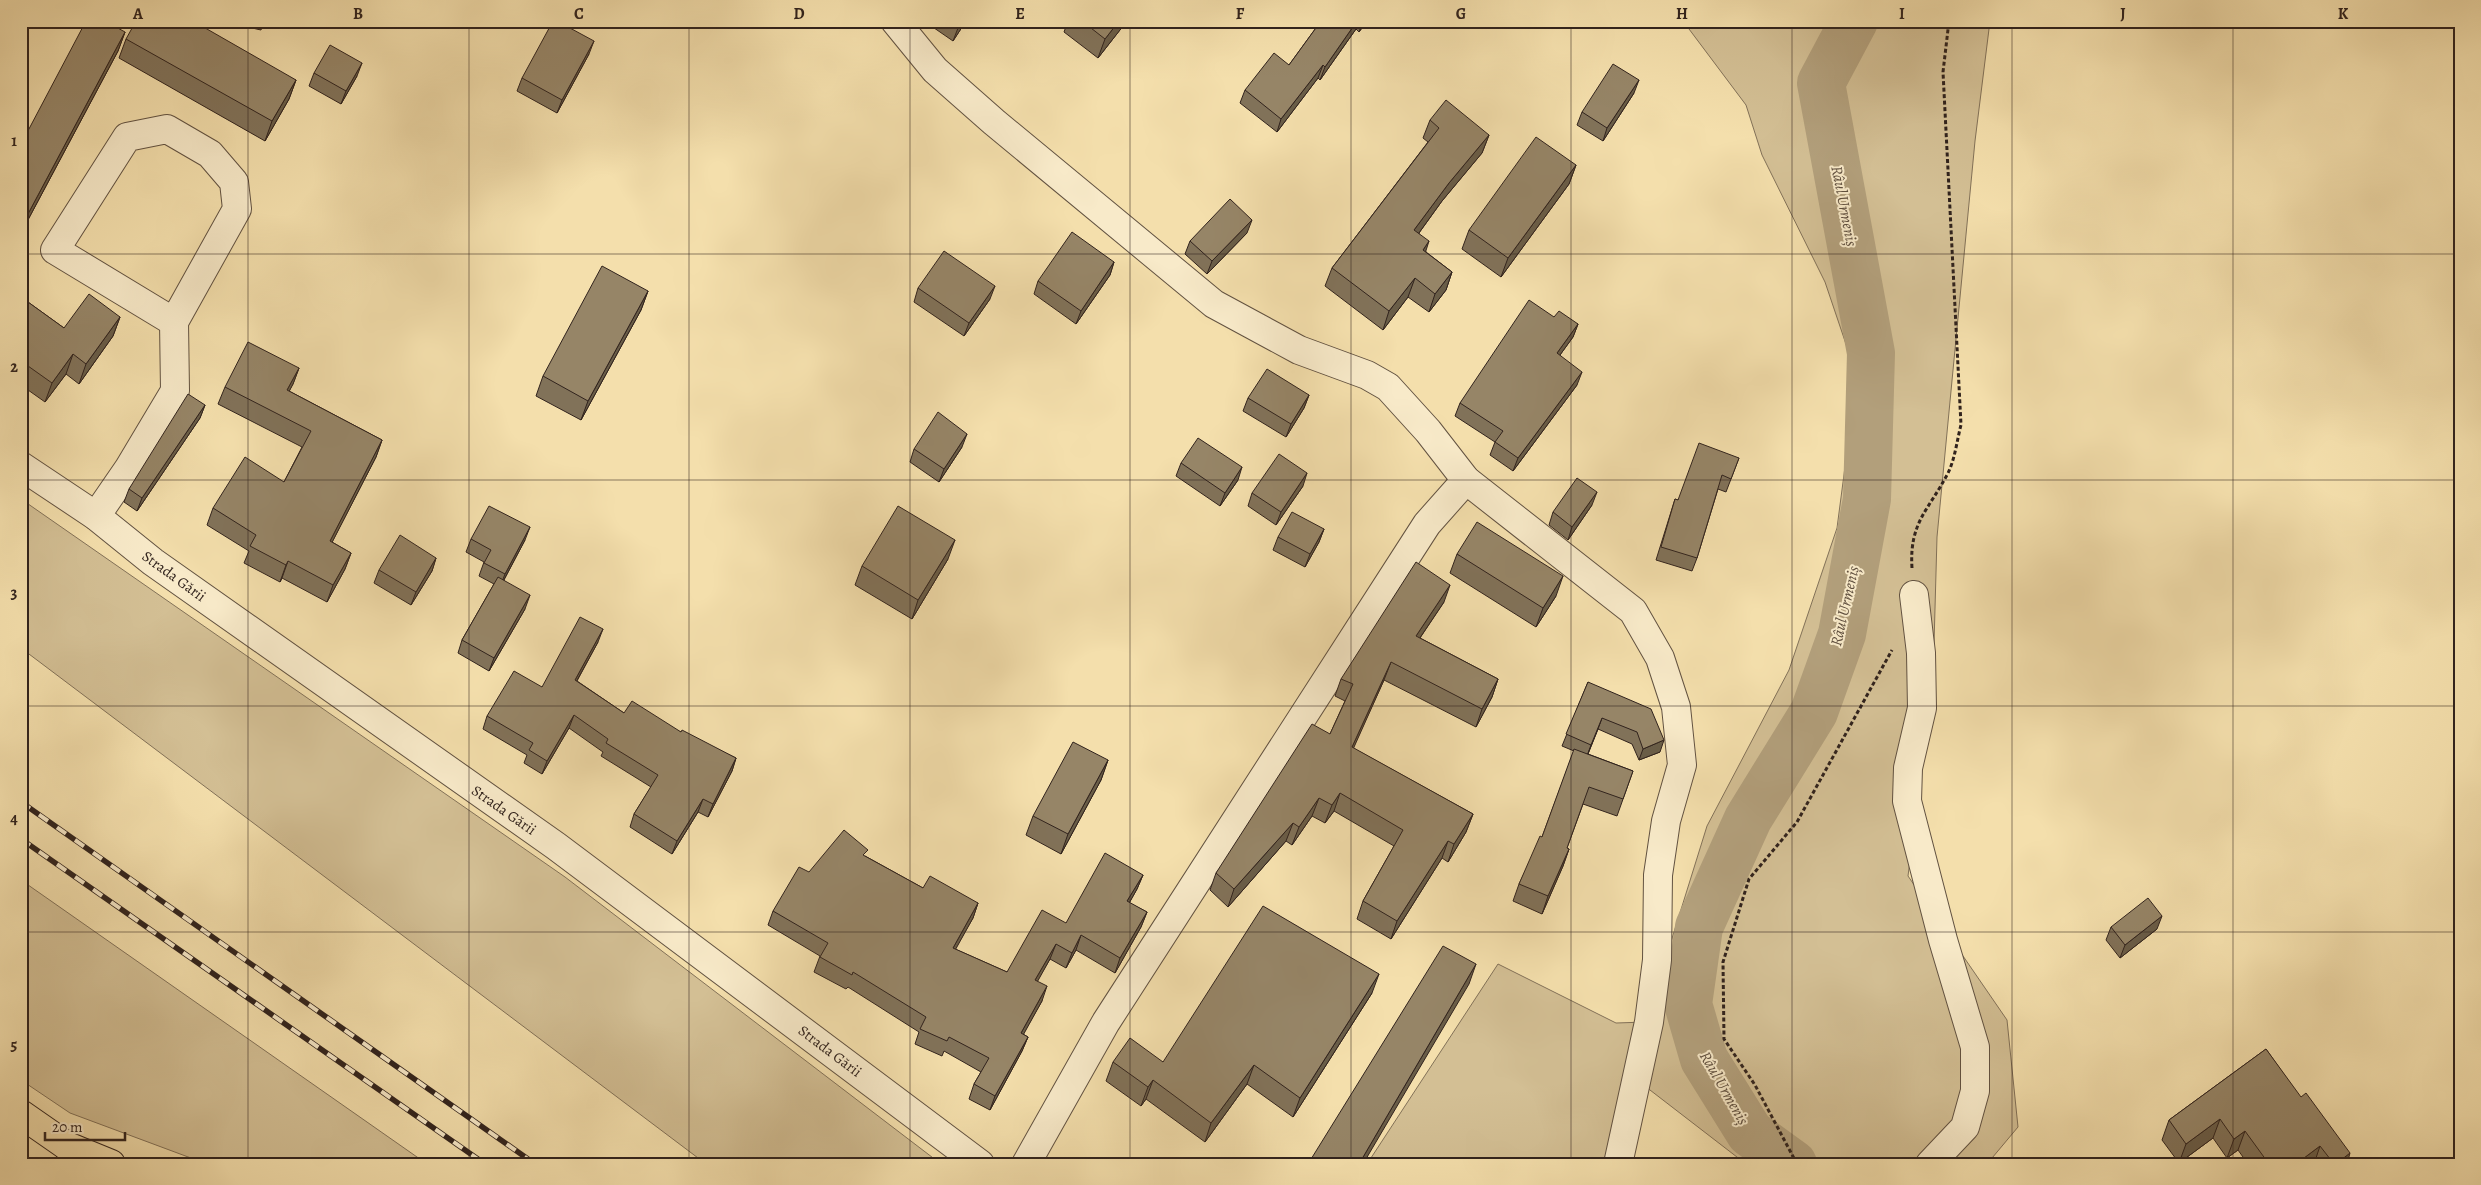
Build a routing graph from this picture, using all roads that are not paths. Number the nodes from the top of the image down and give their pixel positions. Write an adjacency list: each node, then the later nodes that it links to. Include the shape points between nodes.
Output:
1 (895, 21): 4 (street, via 935,70 1214,304 1298,350 1367,375 1388,387)
2 (174, 322): 2 (street, via 237,209 234,182 210,154 167,129 127,137 54,250); 5 (street, via 175,391)
3 (21, 466): 5 (street, Strada Gării)
4 (1466, 480): 11 (street, via 1427,524 1111,1013); 12 (street, via 1633,611 1660,658 1676,707 1682,765 1666,821 1658,875 1657,960 1649,1022)
5 (96, 516): 10 (street, Strada Gării, via 153,562 556,846)
6 (1914, 595): 13 (street, via 1921,653 1922,708 1908,768 1906,802 1975,1046 1975,1091 1965,1127)
7 (21, 1114): 8 (main road)
8 (75, 1155): 9 (main road)
9 (111, 1164)
10 (980, 1164)
11 (1026, 1164)
12 (1618, 1164)
13 (1930, 1164)

